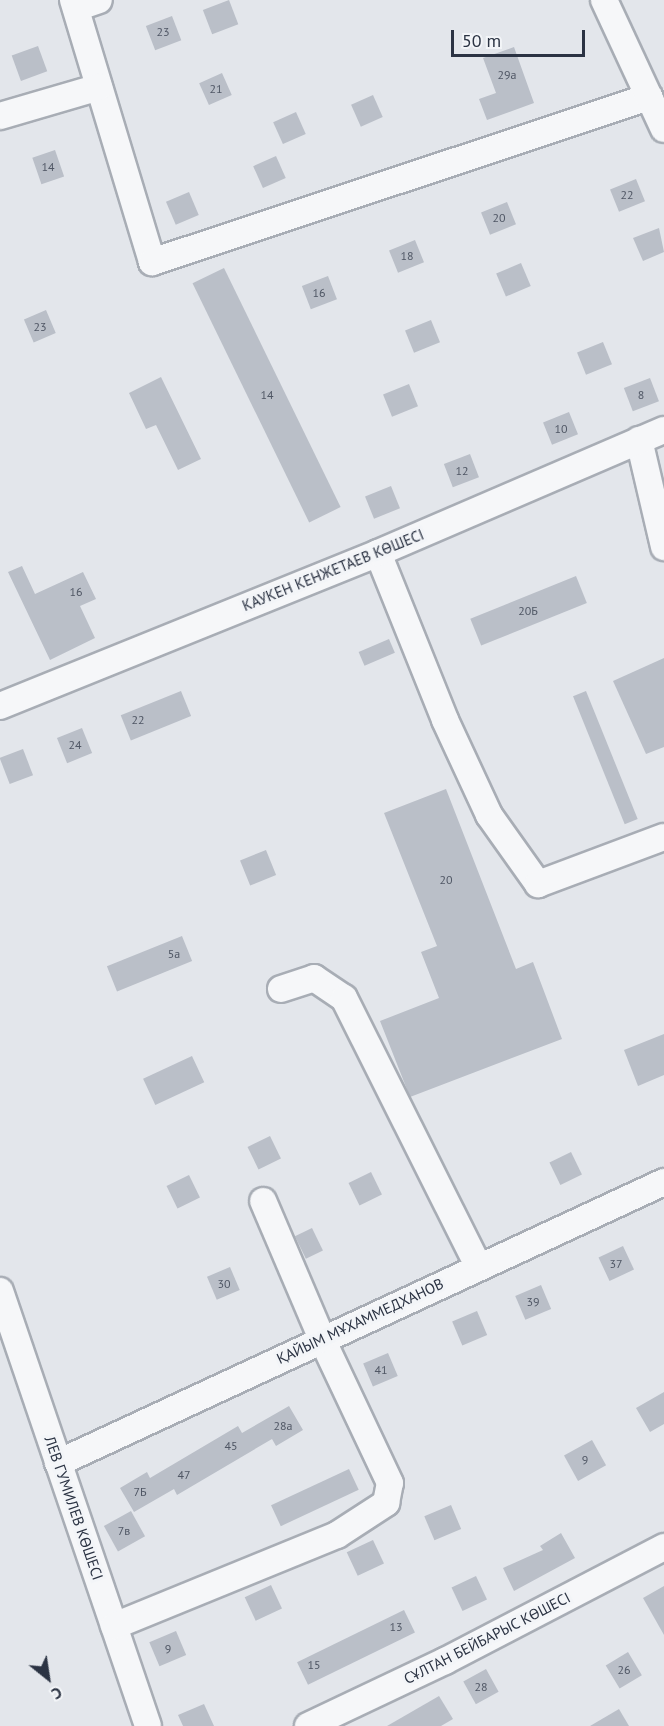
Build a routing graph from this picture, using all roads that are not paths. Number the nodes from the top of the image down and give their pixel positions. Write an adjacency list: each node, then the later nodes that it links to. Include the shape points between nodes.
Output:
1 (604, 0): 4 (street)
2 (83, 3): 3 (street)
3 (99, 87): 4 (street, via 152,262); 5 (street)
4 (649, 97): 6 (street)
5 (0, 116)
6 (664, 129)
7 (664, 430): 8 (street, КАУКЕН КЕНЖЕТАЕВ КӨШЕСІ)
8 (639, 440): 9 (street); 10 (street, КАУКЕН КЕНЖЕТАЕВ КӨШЕСІ)
9 (664, 547)
10 (378, 553): 11 (street, КАУКЕН КЕНЖЕТАЕВ КӨШЕСІ); 12 (street, via 445,720 489,814 538,884)
11 (0, 706)
12 (664, 837)
13 (280, 989): 16 (street, via 314,978 344,998)
14 (664, 1182): 16 (street, ҚАЙЫМ МҰХАММЕДХАНОВ)
15 (263, 1201): 18 (street)
16 (478, 1266): 18 (street, ҚАЙЫМ МҰХАММЕДХАНОВ)
17 (0, 1291): 19 (street, ЛЕВ ГУМИЛЕВ КӨШЕСІ)
18 (322, 1339): 19 (street, ҚАЙЫМ МҰХАММЕДХАНОВ); 21 (street, via 390,1483 386,1503 337,1535)
19 (58, 1463): 21 (street, ЛЕВ ГУМИЛЕВ КӨШЕСІ)
20 (664, 1547): 23 (street, СҰЛТАН БЕЙБАРЫС КӨШЕСІ, via 445,1661)
21 (114, 1626): 22 (street, ЛЕВ ГУМИЛЕВ КӨШЕСІ)
22 (148, 1726)
23 (308, 1726)

